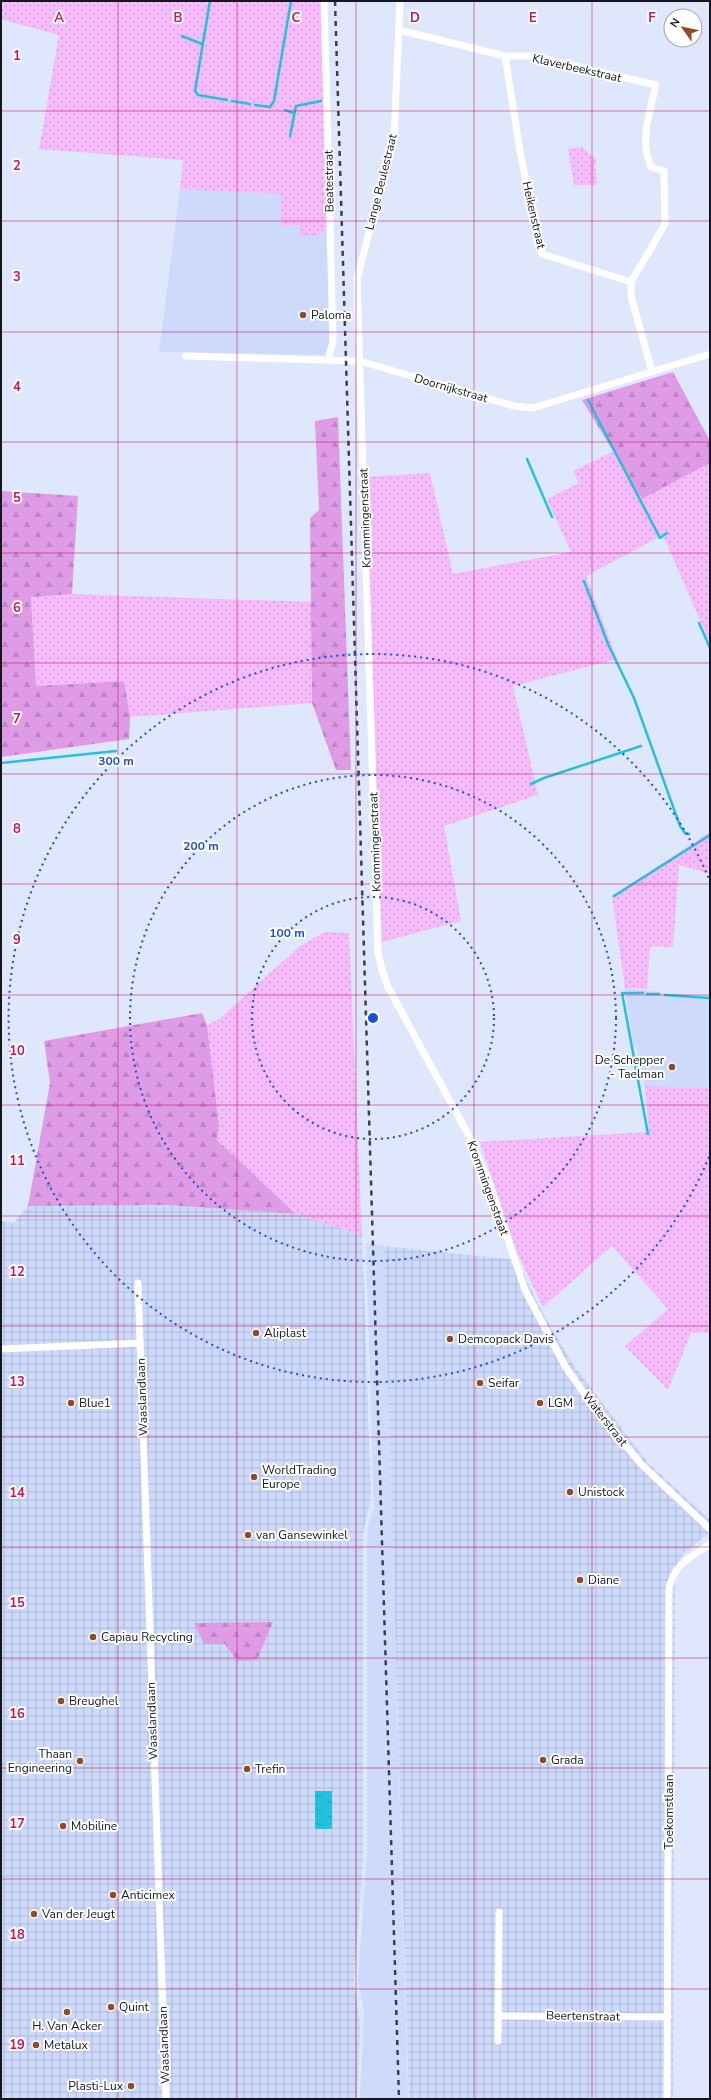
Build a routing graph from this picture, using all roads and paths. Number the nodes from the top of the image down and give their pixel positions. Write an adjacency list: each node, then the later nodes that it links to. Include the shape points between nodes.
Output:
1 (324, 1): 8 (street, Beatestraat, via 334,341)
2 (400, 1): 3 (street, Lange Beulestraat)
3 (399, 30): 4 (street, Klaverbeekstraat); 9 (street, Lange Beulestraat, via 394,139 357,278)
4 (505, 56): 5 (street, Heikenstraat, via 521,157 542,254); 5 (street, Klaverbeekstraat, via 531,56 656,85 646,124 647,158 651,167 664,171 664,224)
5 (631, 282): 10 (street, via 631,296)
6 (710, 354): 10 (street, Doornijkstraat)
7 (186, 356): 8 (street, Doornijkstraat)
8 (328, 360): 9 (street, Doornijkstraat)
9 (360, 362): 10 (street, Doornijkstraat, via 514,406 533,408); 12 (street, Krommingenstraat, via 378,953 388,987 470,1136)
10 (652, 372)
11 (138, 1283): 13 (street, Waaslandlaan)
12 (525, 1290): 15 (street, Waterstraat, via 565,1366 592,1405 642,1465)
13 (140, 1344): 14 (street, Waaslandlaan); 21 (street, Waaslandlaan)
14 (1, 1349)
15 (710, 1529)
16 (710, 1544): 19 (street, Toekomstlaan, via 678,1567 672,1575 669,1589)
17 (499, 1912): 18 (street)
18 (498, 2016): 19 (street, Beertenstraat); 20 (street)
19 (668, 2017): 22 (street, Toekomstlaan)
20 (498, 2041)
21 (166, 2099)
22 (667, 2099)

